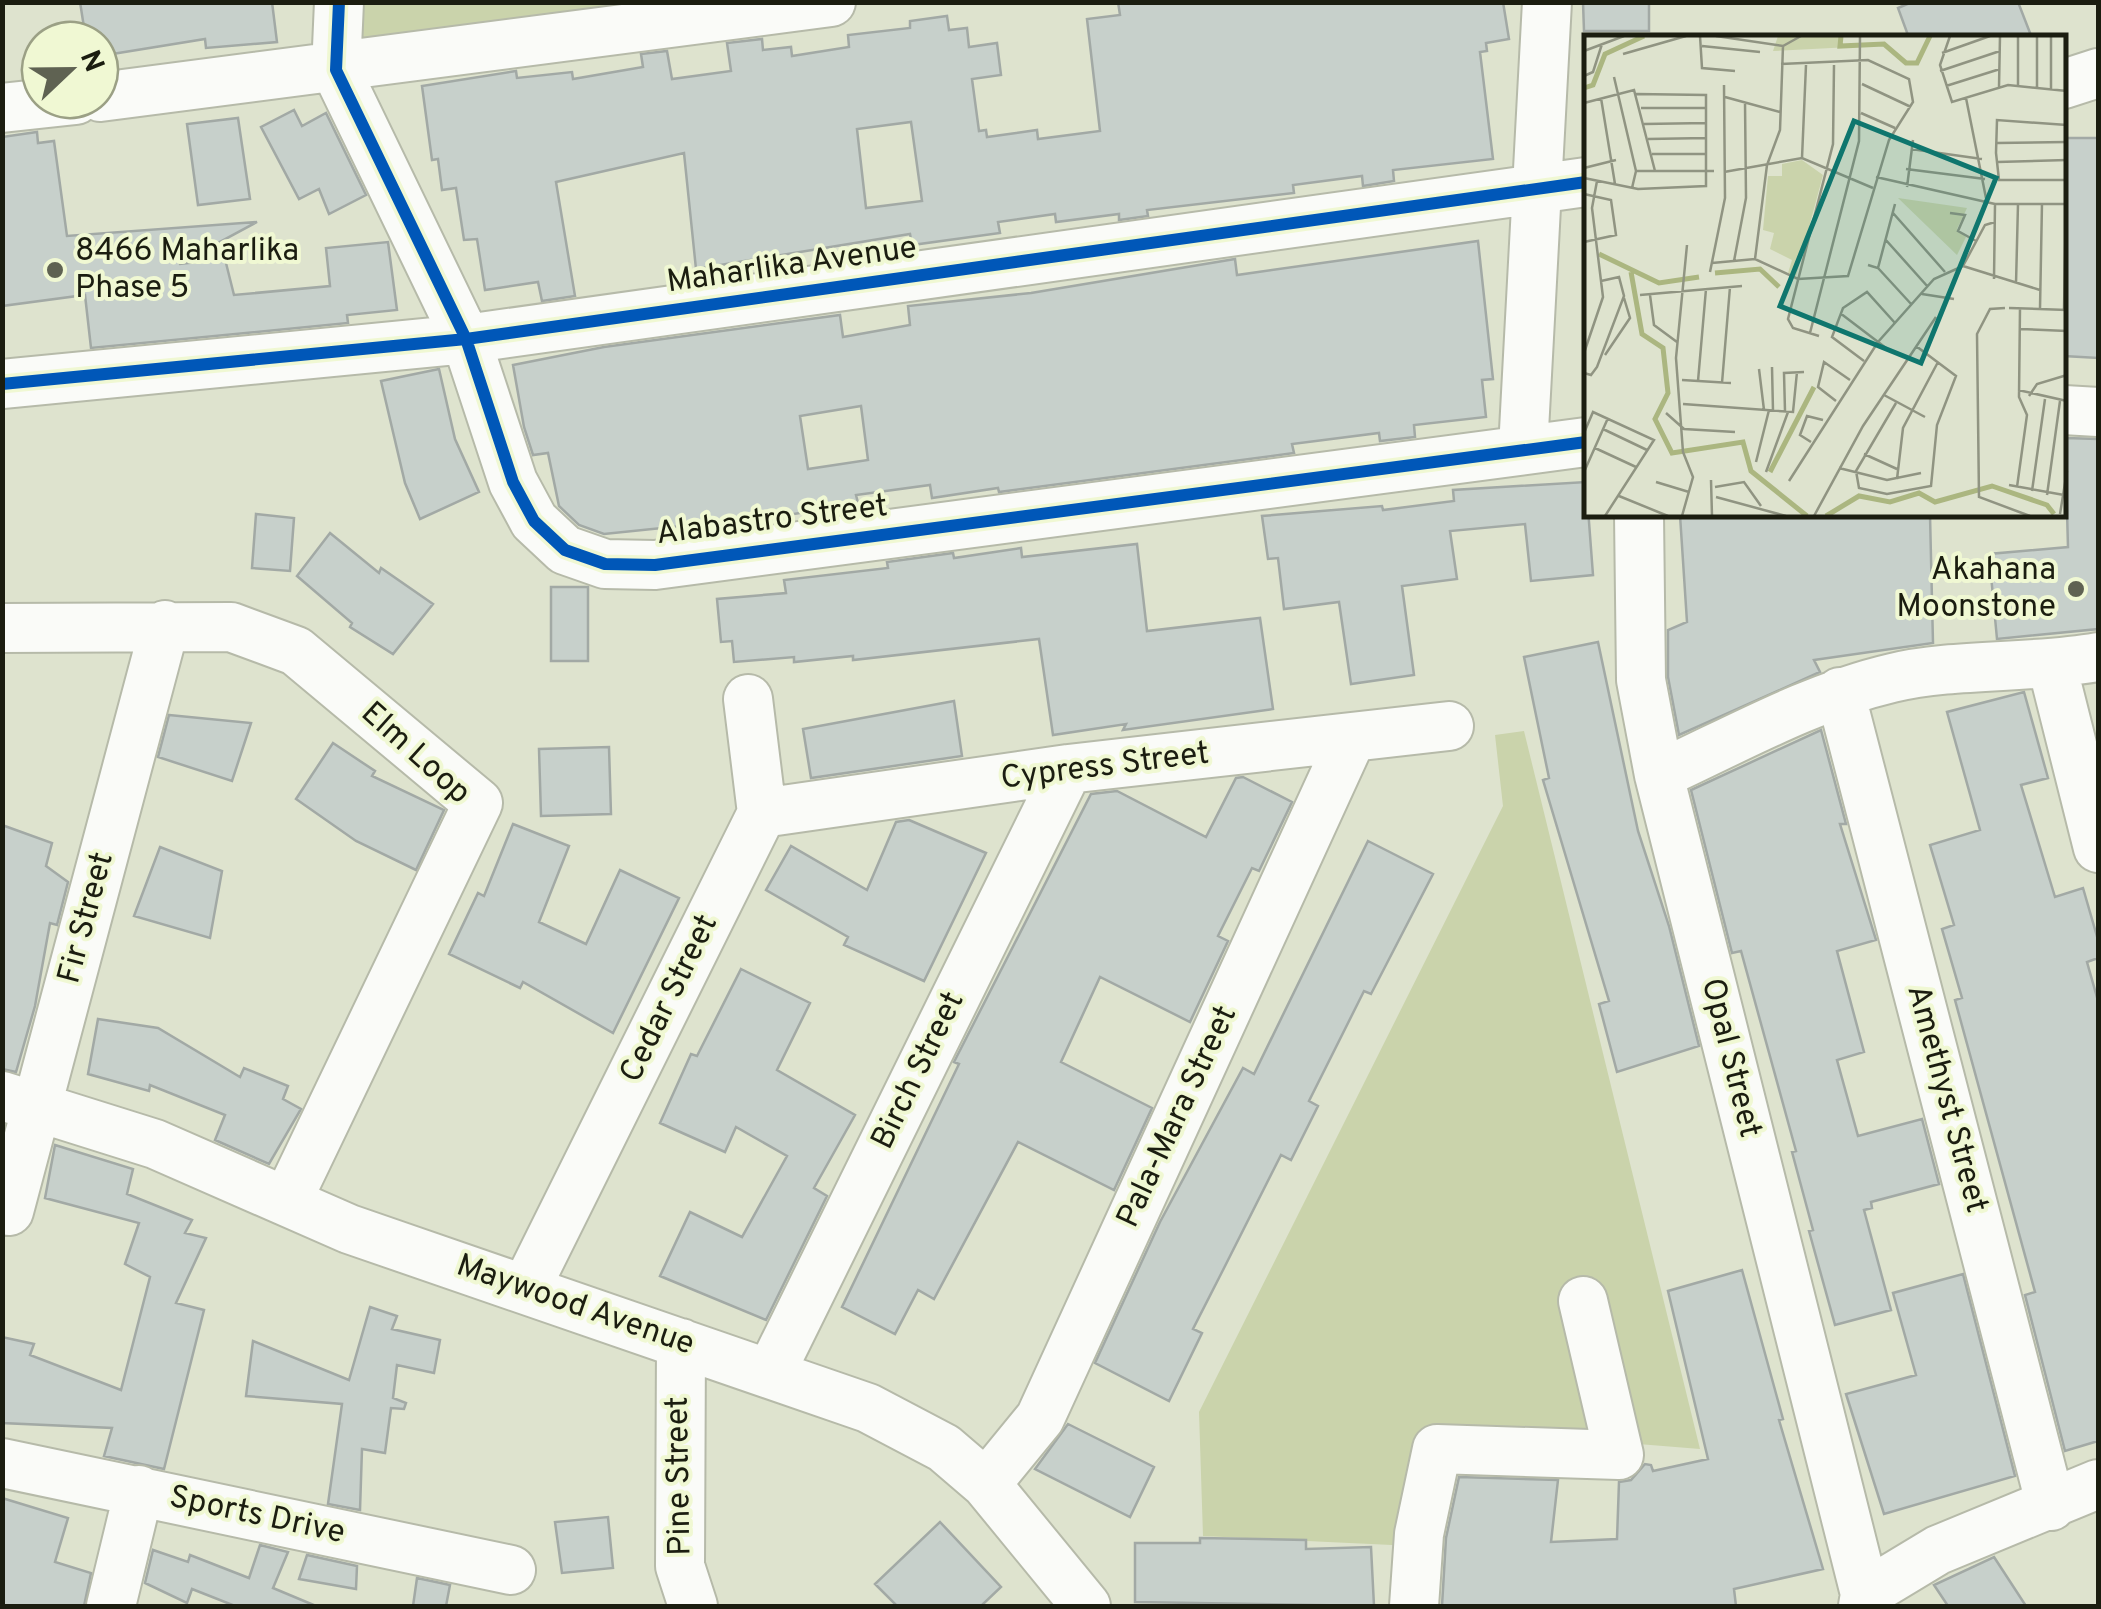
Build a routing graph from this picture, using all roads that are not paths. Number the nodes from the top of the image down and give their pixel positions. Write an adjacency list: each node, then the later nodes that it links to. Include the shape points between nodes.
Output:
1 (339, 2): 4 (street, Alabastro Street)
2 (831, 2): 4 (street)
3 (1548, 2): 9 (street)
4 (336, 70): 7 (street); 10 (street, Alabastro Street)
5 (2098, 73): 6 (street)
6 (2066, 83)
7 (120, 95)
8 (1584, 182): 9 (street, Maharlika Avenue)
9 (1536, 190): 10 (street, Maharlika Avenue); 15 (street)
10 (466, 339): 11 (street, Maharlika Avenue); 15 (street, Alabastro Street, via 513,482 534,521 565,550 605,564 656,565)
11 (2, 384)
12 (2066, 410): 13 (street)
13 (2098, 412)
14 (1584, 442): 15 (street, Alabastro Street)
15 (1524, 449)
16 (1640, 518): 26 (street, Opal Street, via 1641,680)
17 (165, 625): 18 (street, Elm Loop); 29 (street, Fir Street); 30 (street, Elm Loop, via 232,627 296,651 478,802)
18 (2, 628)
19 (2098, 656): 20 (street)
20 (2052, 665): 21 (street, via 1898,677); 28 (street)
21 (1840, 692): 26 (street); 40 (street, Amethyst Street)
22 (748, 699): 27 (street)
23 (1449, 726): 24 (street, Cypress Street)
24 (1351, 738): 25 (street, Cypress Street); 37 (street, Pala-Mara Street, via 1040,1418)
25 (1068, 769): 27 (street, Cypress Street); 35 (street, Birch Street)
26 (1659, 775): 42 (street, Opal Street)
27 (762, 813): 32 (street, Cedar Street)
28 (2098, 848)
29 (20, 1100): 30 (street, Maywood Avenue, via 155,1144); 31 (street, Fir Street)
30 (286, 1201): 32 (street, Maywood Avenue)
31 (9, 1211)
32 (526, 1288): 34 (street, Maywood Avenue)
33 (1583, 1301): 46 (street, via 1619,1455 1437,1450 1419,1534)
34 (680, 1343): 35 (street, Maywood Avenue); 44 (street, Pine Street, via 680,1566)
35 (770, 1374): 37 (street, Maywood Avenue, via 898,1423 944,1448)
36 (2, 1463): 39 (street, Sports Drive)
37 (986, 1484): 45 (street, Maywood Avenue)
38 (2098, 1484): 40 (street)
39 (138, 1490): 41 (street, Sports Drive); 43 (street)
40 (2052, 1506): 42 (street, via 1938,1550)
41 (510, 1570)
42 (1864, 1600)
43 (111, 1606)
44 (693, 1606)
45 (1086, 1606)
46 (1414, 1606)

